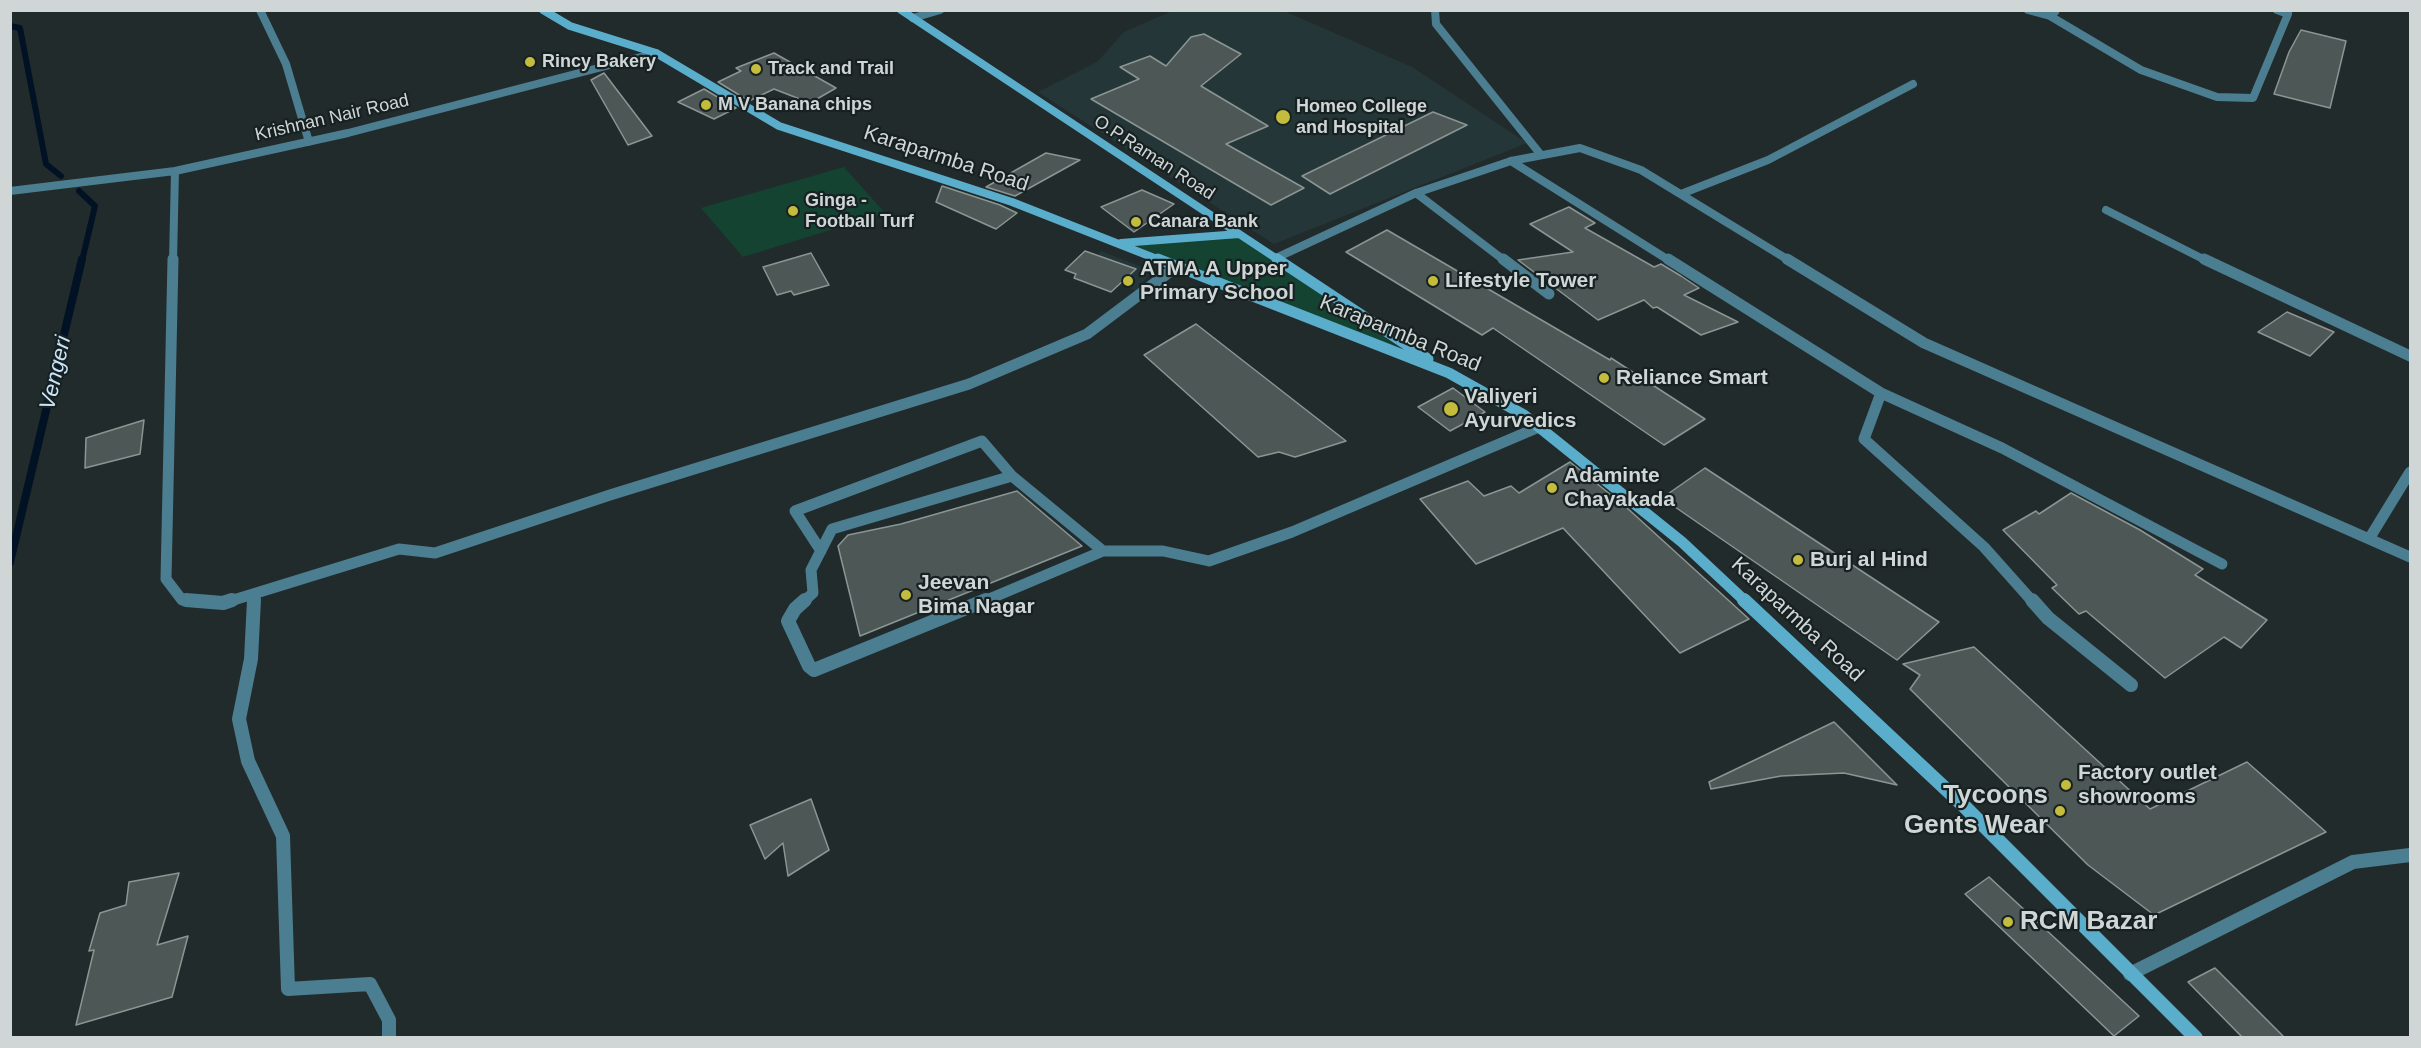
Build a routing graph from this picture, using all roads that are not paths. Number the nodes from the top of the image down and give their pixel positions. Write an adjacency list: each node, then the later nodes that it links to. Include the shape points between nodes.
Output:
1 (260, 10): 12 (street, via 286,64)
2 (543, 10): 10 (main road, Karaparmba Road, via 570,26)
3 (901, 10): 9 (main road, O.P.Raman Road)
4 (940, 10): 9 (street)
5 (1435, 10): 13 (street, via 1436,24)
6 (2028, 10): 8 (street)
7 (2277, 10): 8 (street, via 2288,14 2253,98 2217,97 2141,70)
8 (2054, 13)
9 (913, 18): 20 (main road, O.P.Raman Road)
10 (656, 53): 12 (street, Krishnan Nair Road); 21 (main road, Karaparmba Road, via 779,126 1012,202)
11 (1913, 84): 18 (street, via 1768,160)
12 (309, 142): 15 (street, Krishnan Nair Road)
13 (1541, 155): 14 (street); 18 (street, via 1580,148 1641,170)
14 (1511, 161): 17 (street); 27 (street)
15 (175, 171): 16 (street, Krishnan Nair Road); 36 (street, via 166,579 182,600 223,603)
16 (10, 191)
17 (1416, 193): 22 (street); 24 (street)
18 (1681, 194): 31 (street, via 1924,343)
19 (2106, 210): 25 (street, via 2253,284)
20 (1239, 234): 21 (main road); 22 (main road, O.P.Raman Road)
21 (1117, 244): 23 (main road, Karaparmba Road)
22 (1276, 258): 26 (main road, O.P.Raman Road)
23 (1176, 267): 26 (main road, Karaparmba Road); 36 (street, via 1087,334 969,384 435,553 399,549)
24 (1548, 294)
25 (2410, 356)
26 (1449, 373): 28 (main road, Karaparmba Road)
27 (1881, 393): 35 (street, via 2002,448); 37 (street, via 1864,440 1984,547 2048,618)
28 (1539, 427): 33 (street, via 1292,531 1209,561 1163,551); 39 (main road, Karaparmba Road, via 1682,542 1965,807)
29 (2410, 472): 31 (street)
30 (1012, 476): 32 (street, via 832,529); 32 (street, via 982,441 795,511); 33 (street)
31 (2369, 539): 34 (street)
32 (821, 550): 33 (street, via 811,570 813,593 788,621 814,670)
33 (1102, 551)
34 (2410, 557)
35 (2222, 564)
36 (254, 594): 40 (street, via 251,659 239,719 248,761 283,836 288,989 370,984 389,1020)
37 (2132, 686)
38 (2410, 855): 39 (street, via 2353,862)
39 (2130, 974): 41 (main road, Karaparmba Road)
40 (389, 1038)
41 (2196, 1038)

